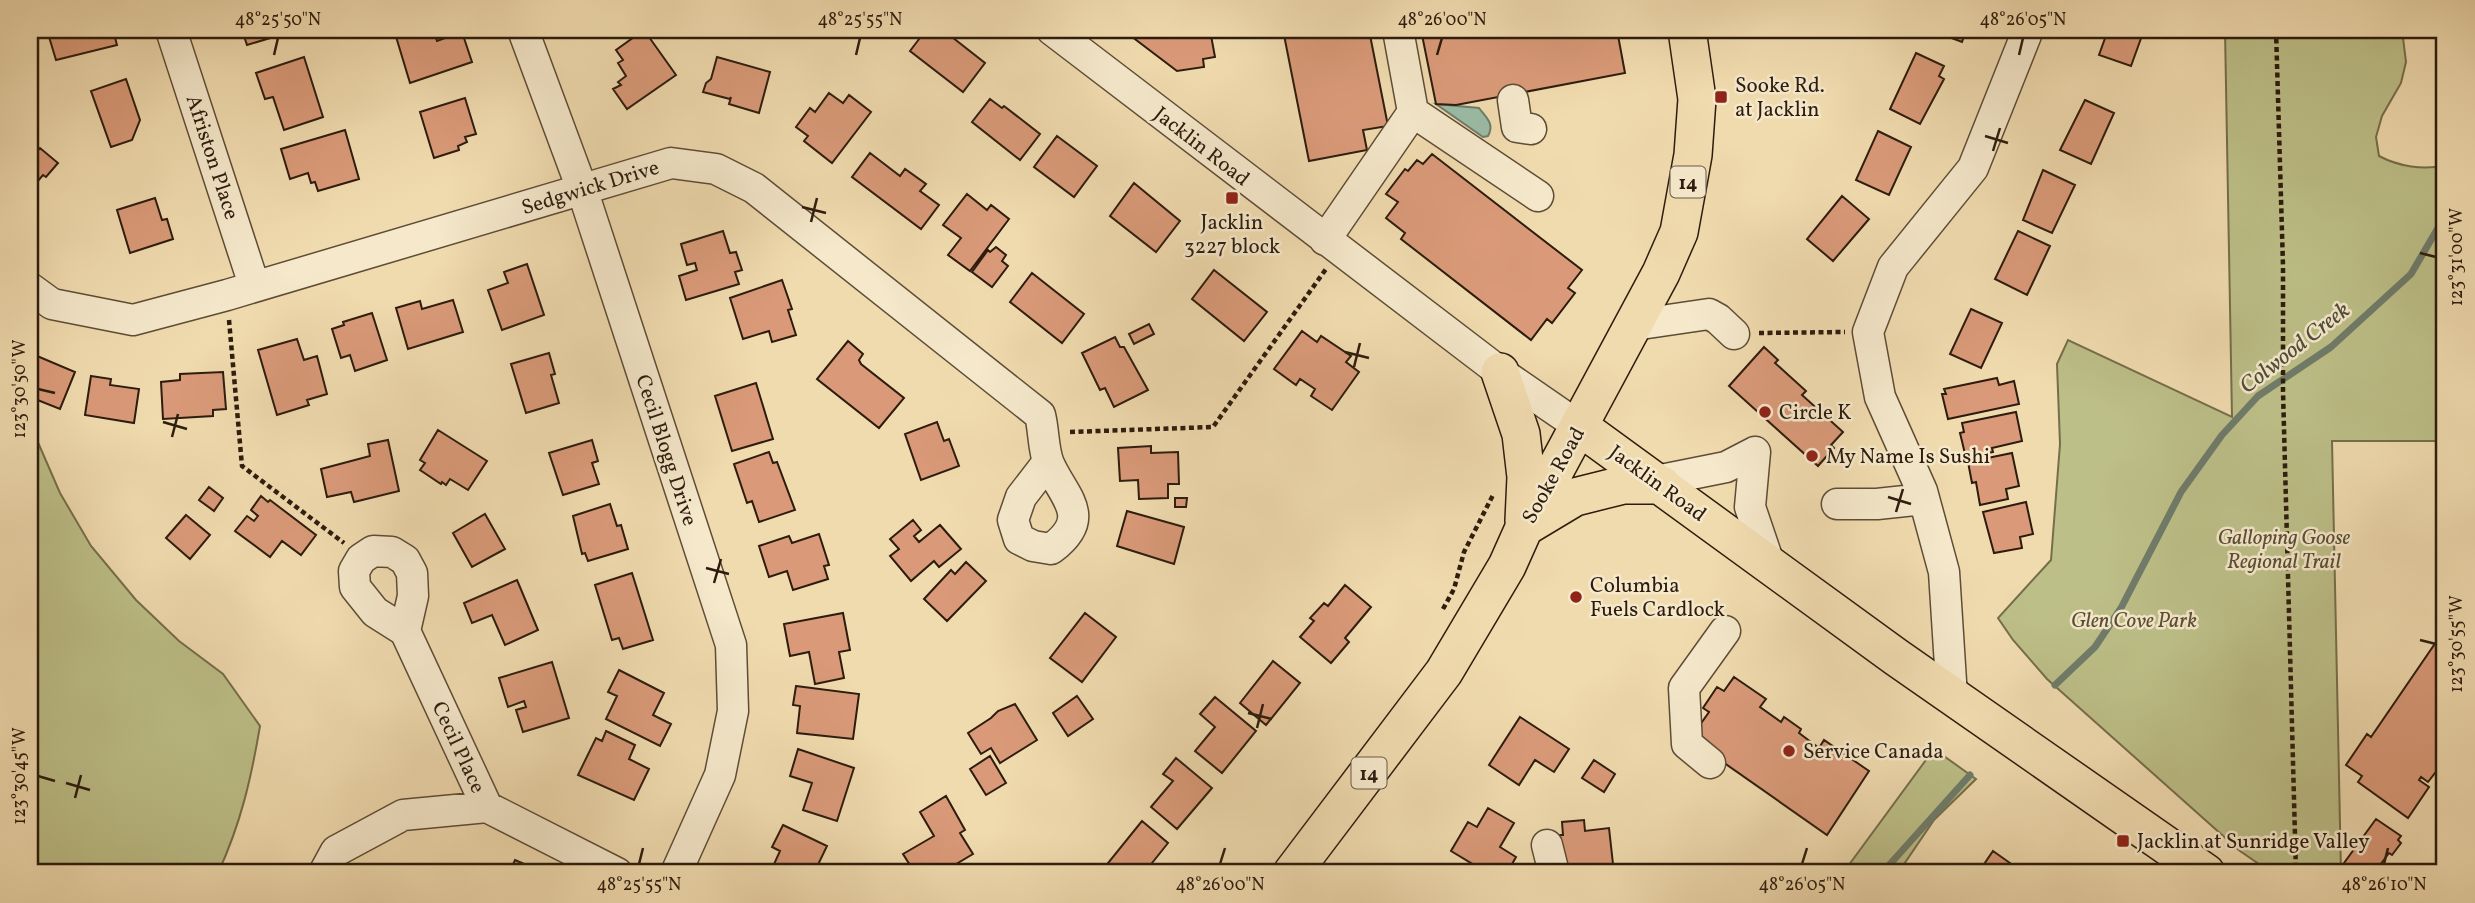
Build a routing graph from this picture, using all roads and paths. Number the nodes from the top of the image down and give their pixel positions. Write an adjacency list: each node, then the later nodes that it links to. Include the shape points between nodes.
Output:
1 (171, 30): 16 (street, Afriston Place)
2 (523, 30): 11 (street, Cecil Blogg Drive)
3 (1052, 30): 13 (street, Jacklin Road)
4 (1398, 30): 9 (street)
5 (1688, 30): 17 (main road, Sooke Road / 14, via 1697,99 1679,232)
6 (2028, 30): 18 (street, via 1973,168 1893,267)
7 (2276, 30): 42 (path)
8 (1513, 100): 10 (street, via 1517,127)
9 (1413, 112): 12 (street); 13 (street)
10 (1531, 130)
11 (582, 189): 16 (street, Sedgwick Drive); 22 (street, Sedgwick Drive, via 671,163 716,169 754,188 1040,415); 40 (street, Cecil Blogg Drive, via 731,645 733,711 720,775)
12 (1538, 196)
13 (1325, 240): 20 (street, Jacklin Road)
14 (1320, 278): 22 (path, via 1213,427)
15 (30, 288): 16 (street, Sedgwick Drive, via 52,304 133,320)
16 (240, 290): 29 (path, via 242,467)
17 (1634, 326): 19 (street, via 1709,314); 21 (main road, Sooke Road / 14)
18 (1868, 332): 19 (path); 26 (street, via 1880,397)
19 (1734, 334)
20 (1500, 372): 21 (street, Jacklin Road); 28 (main road, via 1521,434 1526,477)
21 (1580, 427): 24 (main road, Jacklin Road); 28 (main road, Sooke Road / 14)
22 (1044, 432): 23 (street, Sedgwick Drive)
23 (1048, 462)
24 (1659, 483): 28 (main road, via 1623,485 1575,497); 30 (main road, Jacklin Road); 30 (street, via 1726,467 1755,452 1750,507)
25 (1496, 489): 31 (path, via 1464,552)
26 (1924, 499): 27 (street); 34 (street, via 1944,572)
27 (1837, 504)
28 (1524, 528): 41 (main road, Sooke Road / 14, via 1507,566 1444,672)
29 (361, 559): 32 (street, via 354,571 355,587 375,612); 32 (street, via 373,551 391,551 405,560 412,573 413,596)
30 (1769, 563): 34 (main road, Jacklin Road)
31 (1443, 609)
32 (404, 631): 36 (street, Cecil Place)
33 (1725, 631): 35 (street, via 1684,688 1687,744)
34 (1952, 697): 37 (main road, Jacklin Road)
35 (1710, 762)
36 (487, 807): 38 (street, via 403,815 336,851); 39 (street, Cecil Place)
37 (2194, 870)
38 (324, 873)
39 (617, 873)
40 (677, 873)
41 (1292, 873)
42 (2296, 873)

